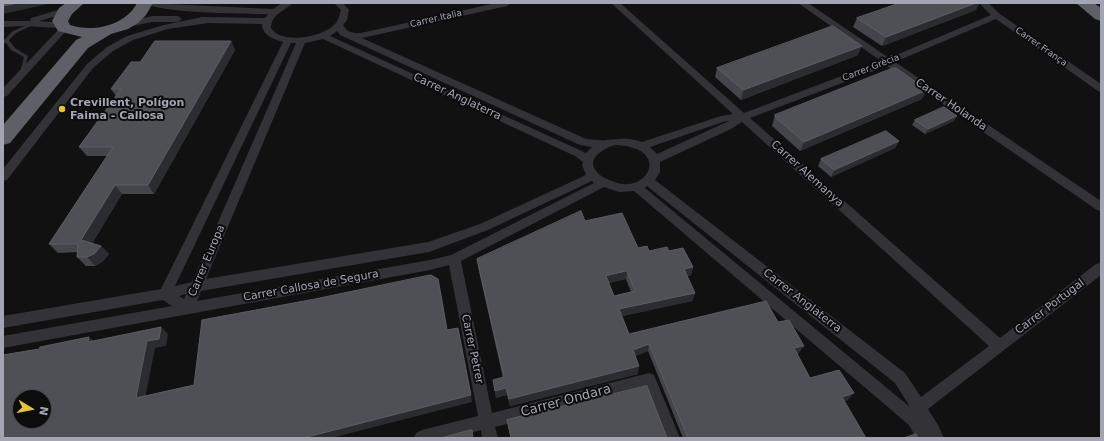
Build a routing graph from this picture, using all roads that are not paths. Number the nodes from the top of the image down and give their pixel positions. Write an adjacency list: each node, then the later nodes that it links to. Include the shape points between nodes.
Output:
1 (145, 3): 25 (highway, via 143,10 134,18)
2 (150, 3): 14 (street, via 179,8)
3 (192, 3): 14 (street)
4 (289, 3): 15 (street)
5 (338, 3): 24 (street, via 345,10 345,18)
6 (506, 3): 26 (street, Carrer Italia)
7 (615, 3): 37 (street, Carrer Alemanya)
8 (802, 3): 33 (street, Carrer Holanda)
9 (983, 3): 17 (street, Carrer França)
10 (1084, 3): 18 (highway)
11 (1090, 3): 18 (street, via 1097,8)
12 (1095, 3): 13 (highway)
13 (1101, 8)
14 (231, 11): 15 (street)
15 (273, 12): 20 (street)
16 (67, 16): 21 (street); 22 (street); 25 (highway, via 91,33); 34 (street); 38 (highway, via 66,43 54,61)
17 (997, 16): 33 (street, Carrer Grècia); 35 (street, Carrer França)
18 (1101, 16)
19 (209, 20): 20 (street); 25 (street, via 152,19); 44 (street, via 167,27 130,38 110,49 90,66)
20 (267, 21): 29 (street, via 267,30 271,34)
21 (22, 23): 22 (street); 23 (street)
22 (35, 23): 31 (lane, via 20,29)
23 (3, 24)
24 (339, 26): 27 (street); 28 (street, Carrer Anglaterra, via 343,33)
25 (113, 28): 39 (highway, via 82,44)
26 (389, 30): 28 (street, Carrer Italia); 32 (street, Carrer Italia, via 375,37 372,42)
27 (324, 36): 30 (street); 42 (street, Carrer Anglaterra, via 579,153)
28 (350, 36): 32 (street, Carrer Anglaterra)
29 (288, 40): 30 (street); 51 (street, Carrer Europa)
30 (301, 41): 50 (street, Carrer Europa)
31 (5, 42): 34 (lane, via 26,56)
32 (378, 49): 40 (street, Carrer Anglaterra, via 584,142)
33 (888, 62): 37 (street, Carrer Grècia); 47 (street, Carrer Holanda)
34 (22, 73): 36 (street)
35 (1101, 89)
36 (3, 94)
37 (743, 117): 41 (street, Carrer Grècia, via 725,118); 43 (street, Carrer Grècia, via 728,127); 55 (street, Carrer Alemanya)
38 (3, 119)
39 (3, 138)
40 (603, 144): 41 (street, via 619,141); 42 (street, via 591,153)
41 (642, 146): 43 (street)
42 (588, 160): 45 (street, via 589,169)
43 (654, 160): 46 (street, via 656,168 653,175)
44 (3, 177)
45 (598, 180): 46 (street, via 620,188); 48 (street, Carrer Callosa de Segura); 50 (street, Carrer Callosa de Segura, via 429,247)
46 (643, 184): 56 (street, Carrer Anglaterra, via 900,378); 61 (street, via 914,420)
47 (1101, 207)
48 (454, 259): 52 (street, Carrer Callosa de Segura); 57 (street, Carrer Petrer)
49 (1101, 268): 55 (street, Carrer Portugal)
50 (197, 286): 51 (street, Carrer Callosa de Segura); 52 (street, Carrer Europa)
51 (165, 294): 52 (street, Carrer Europa); 53 (street, Carrer Callosa de Segura)
52 (187, 308): 54 (street, Carrer Callosa de Segura)
53 (3, 322)
54 (3, 342)
55 (999, 346): 56 (street, Carrer Portugal)
56 (918, 407): 62 (street, Carrer Anglaterra)
57 (487, 422): 58 (street, Carrer Ondara); 59 (street, Carrer Petrer); 60 (street, Carrer Ondara, via 649,380)
58 (422, 438)
59 (490, 438)
60 (672, 438)
61 (925, 438)
62 (936, 438)

